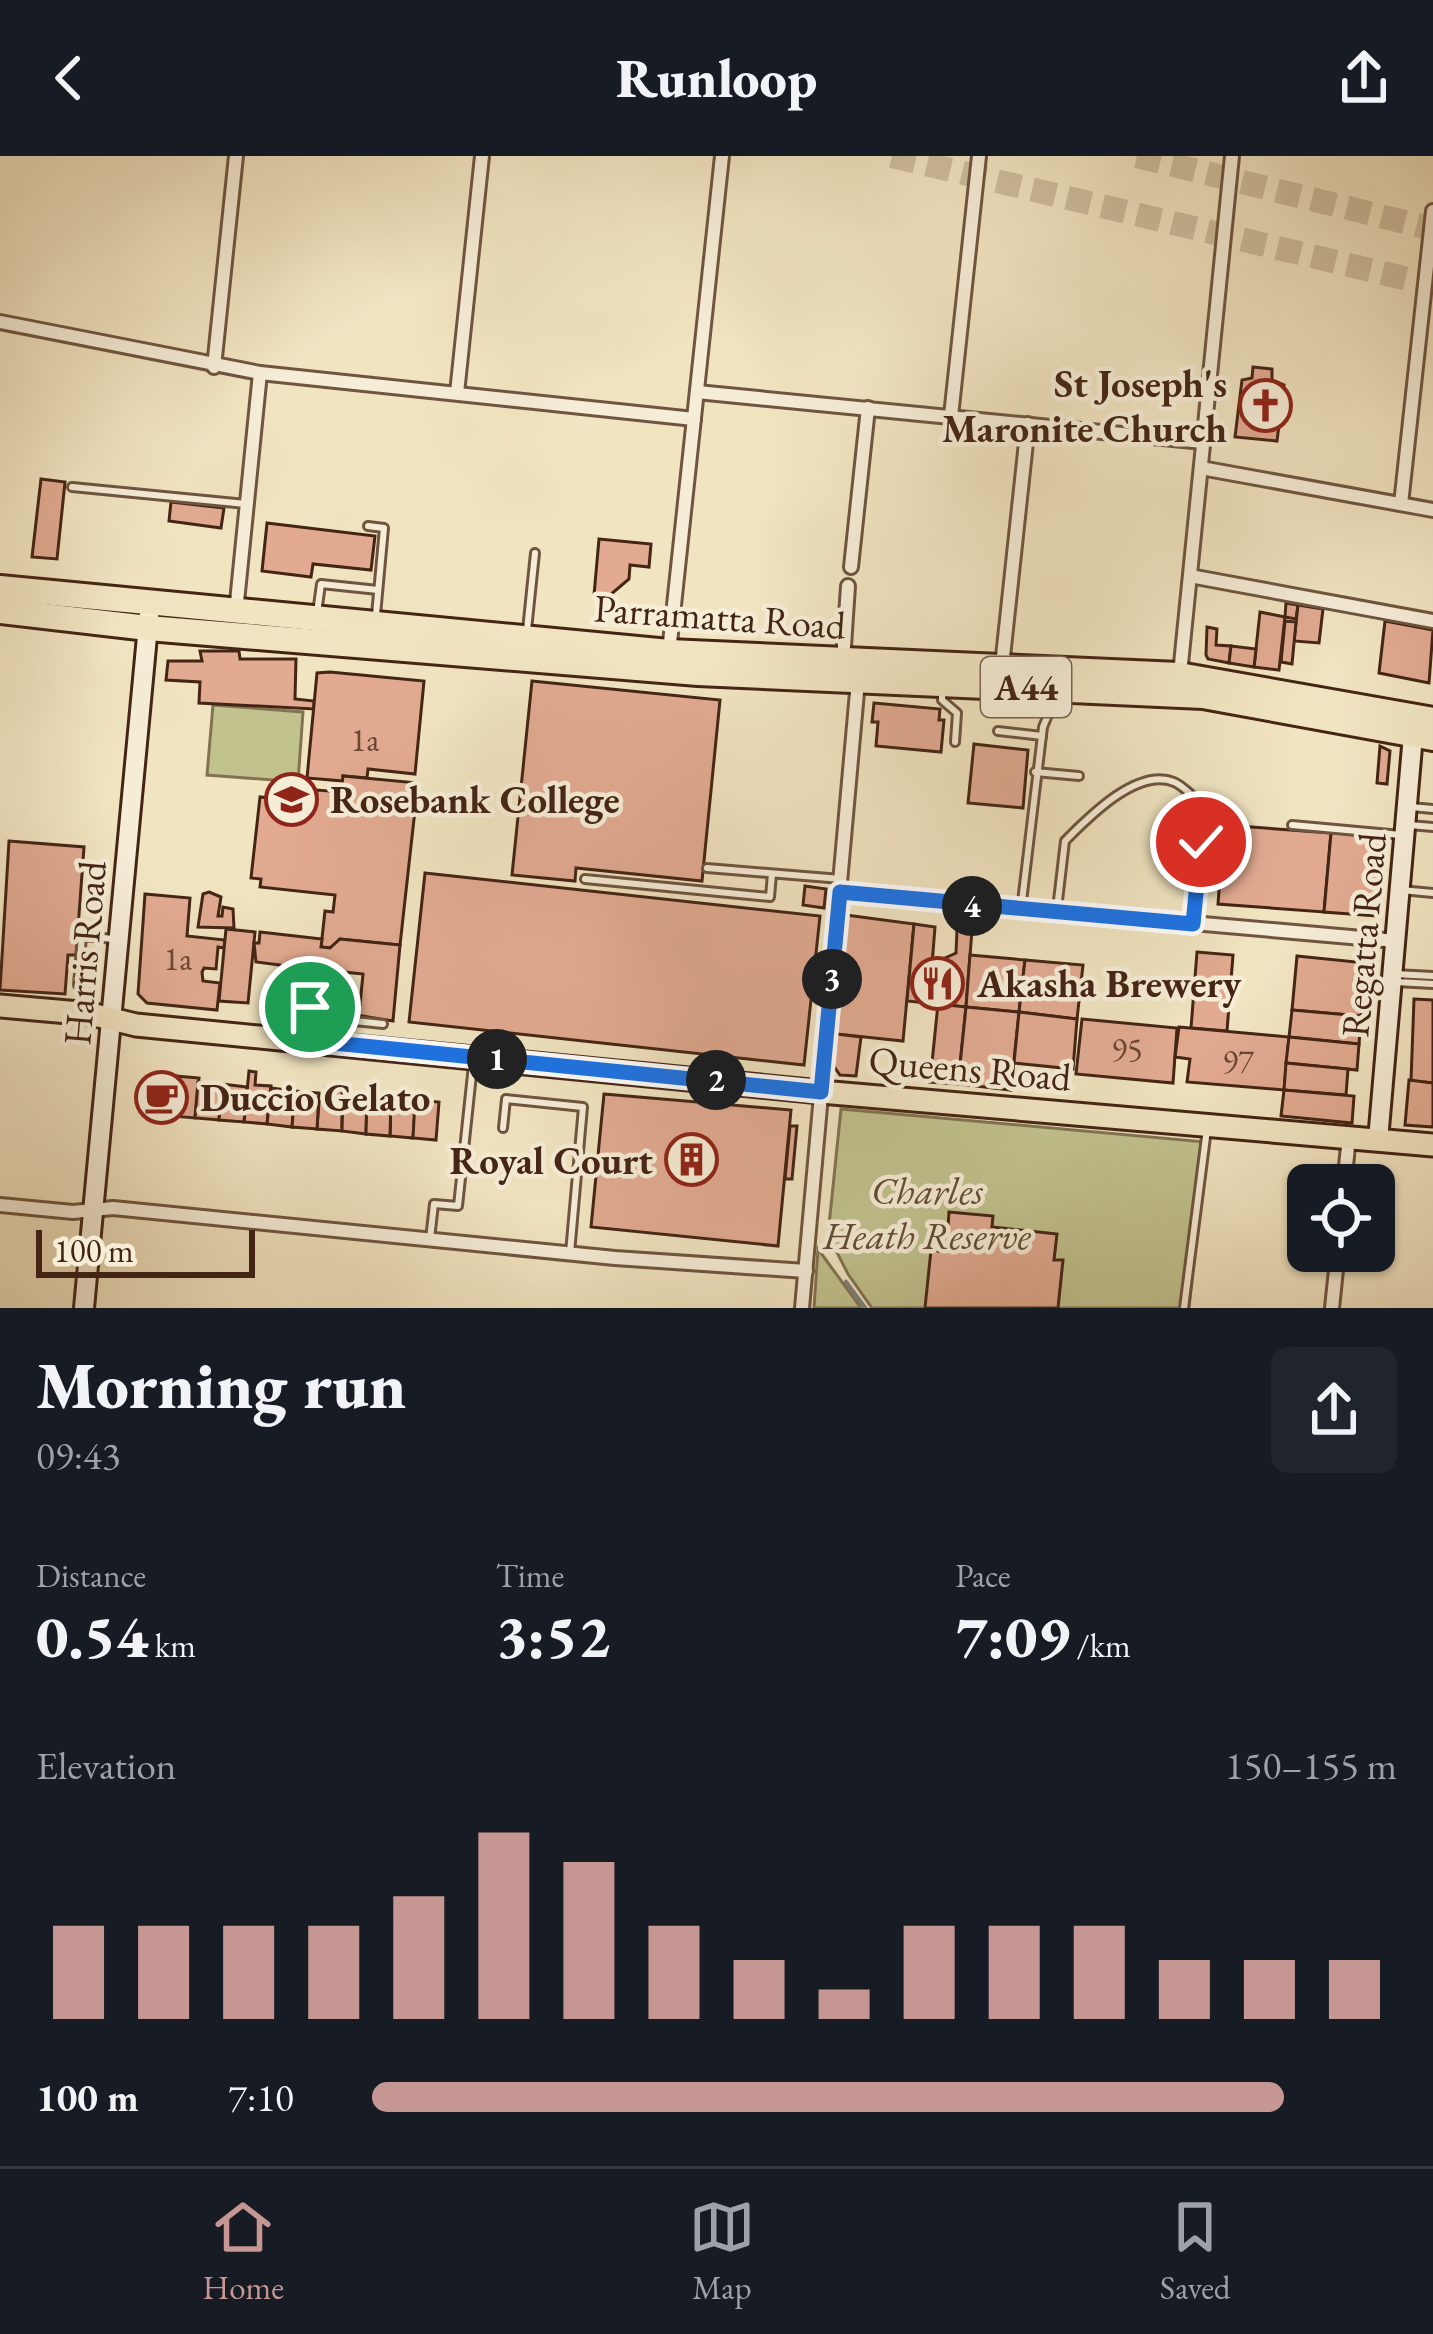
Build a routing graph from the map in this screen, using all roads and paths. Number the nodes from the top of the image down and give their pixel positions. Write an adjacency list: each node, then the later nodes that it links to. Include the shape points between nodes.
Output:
1 (236, 156): 9 (street)
2 (482, 156): 12 (street)
3 (722, 156): 11 (street)
4 (979, 156): 14 (street)
5 (1232, 156): 17 (street)
6 (1433, 212): 7 (street)
7 (1431, 242): 21 (street)
8 (0, 322): 9 (street)
9 (214, 367): 10 (street)
10 (260, 374): 12 (street); 20 (street)
11 (697, 392): 13 (street); 15 (street)
12 (457, 393): 15 (street)
13 (868, 408): 14 (street); 25 (street)
14 (951, 416): 16 (street)
15 (694, 419): 37 (street)
16 (1028, 424): 17 (street); 38 (street)
17 (1203, 442): 18 (street)
18 (1201, 468): 21 (street); 26 (street)
19 (72, 487): 20 (lane)
20 (246, 504): 31 (street)
21 (1401, 504): 22 (street)
22 (1433, 509)
23 (368, 526): 29 (lane, via 384,528)
24 (535, 553): 36 (lane)
25 (851, 567)
26 (1190, 576): 34 (street); 40 (street)
27 (848, 586): 39 (street)
28 (0, 588): 32 (highway, Parramatta Road / A44)
29 (378, 590): 33 (lane, via 321,584); 35 (lane)
30 (0, 611): 32 (highway, Parramatta Road / A44)
31 (236, 613): 32 (highway, Parramatta Road / A44); 33 (highway, Parramatta Road / A44)
32 (149, 616): 39 (highway, Parramatta Road / A44, via 615,667); 64 (main road, Harris Road)
33 (316, 619): 35 (highway, Parramatta Road / A44)
34 (1433, 621)
35 (376, 625): 36 (highway, Parramatta Road / A44)
36 (526, 639): 37 (highway, Parramatta Road / A44)
37 (669, 652): 39 (highway, Parramatta Road / A44)
38 (1002, 667): 39 (highway, Parramatta Road / A44); 40 (highway, Parramatta Road / A44)
39 (850, 670): 41 (highway, Parramatta Road / A44); 58 (street)
40 (1180, 675): 44 (highway, Parramatta Road / A44)
41 (943, 684): 42 (highway, Parramatta Road / A44); 46 (lane, via 942,700 957,713)
42 (1116, 691): 44 (highway, Parramatta Road / A44, via 1203,696); 45 (lane, via 1066,700 1048,715)
43 (998, 731): 45 (lane)
44 (1426, 731): 51 (main road, Regatta Road)
45 (1042, 736): 47 (lane)
46 (955, 742)
47 (1036, 772): 48 (lane); 61 (lane)
48 (1079, 776)
49 (1198, 808): 62 (lane, via 1176,782 1156,779 1123,791 1065,842)
50 (1433, 809): 51 (lane)
51 (1406, 822): 52 (lane); 53 (lane); 59 (main road, Regatta Road)
52 (1292, 825)
53 (1433, 826)
54 (1201, 842): 63 (lane)
55 (706, 868): 56 (lane)
56 (772, 874): 57 (lane, via 770,897); 58 (lane)
57 (585, 879)
58 (841, 886): 61 (street); 75 (street)
59 (1400, 890): 60 (lane); 65 (main road, Regatta Road)
60 (1433, 893)
61 (1021, 911): 62 (street)
62 (1057, 914): 63 (street)
63 (1193, 924): 65 (street)
64 (118, 940): 68 (lane, via 82,937); 71 (main road, Harris Road)
65 (1396, 941): 66 (main road, Regatta Road)
66 (1393, 978): 67 (lane); 79 (main road, Regatta Road)
67 (1433, 980)
68 (78, 985)
69 (0, 1006): 71 (main road, Queens Road)
70 (325, 1016): 70 (lane, via 309,1003 320,989 334,1002); 72 (lane); 73 (lane)
71 (110, 1020): 73 (main road, Queens Road); 83 (main road, Harris Road)
72 (382, 1024)
73 (324, 1042): 74 (main road, Queens Road)
74 (474, 1057): 75 (main road, Queens Road); 84 (lane, via 458,1206 434,1204)
75 (821, 1092): 76 (main road, Queens Road); 86 (street)
76 (1208, 1125): 78 (main road, Queens Road); 90 (lane)
77 (503, 1127): 85 (lane, via 506,1099 584,1107)
78 (1349, 1137): 79 (main road, Queens Road); 81 (street)
79 (1378, 1141): 80 (main road, Queens Road)
80 (1433, 1145)
81 (1346, 1164)
82 (0, 1205): 83 (street)
83 (93, 1210): 84 (street); 88 (main road, Harris Road)
84 (430, 1239): 85 (street)
85 (570, 1253): 86 (street)
86 (806, 1271): 89 (street)
87 (1336, 1272): 91 (street)
88 (84, 1308)
89 (802, 1308)
90 (1184, 1308)
91 (1332, 1308)

